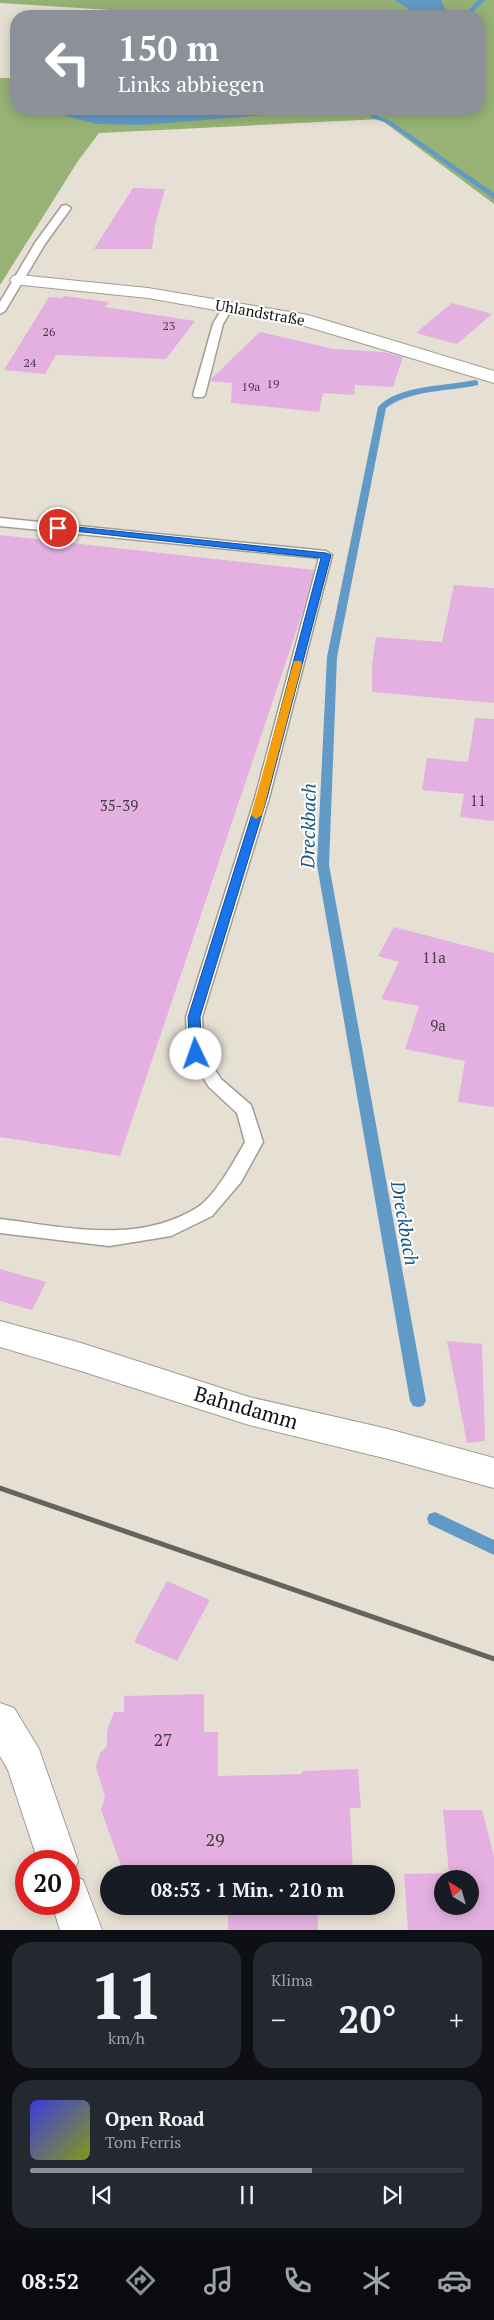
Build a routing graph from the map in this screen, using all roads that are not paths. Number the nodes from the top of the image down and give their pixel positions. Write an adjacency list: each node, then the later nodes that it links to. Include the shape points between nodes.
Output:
1 (66, 208): 2 (lane, via 40,243)
2 (19, 280): 3 (street, Uhlandstraße, via 148,293); 4 (lane)
3 (228, 307): 5 (street, Uhlandstraße, via 308,322); 6 (lane, via 218,324)
4 (0, 311)
5 (494, 377)
6 (200, 395)
7 (0, 522): 8 (lane, via 326,555 262,798 194,1017 196,1054 215,1082 245,1110 254,1142 235,1177 206,1211 164,1231 109,1239)
8 (0, 1226)
9 (0, 1334): 10 (street, Bahndamm, via 249,1411)
10 (494, 1472)
11 (0, 1722): 12 (street, via 25,1762)
12 (54, 1850)
13 (76, 1915): 14 (street)
14 (81, 1930)

